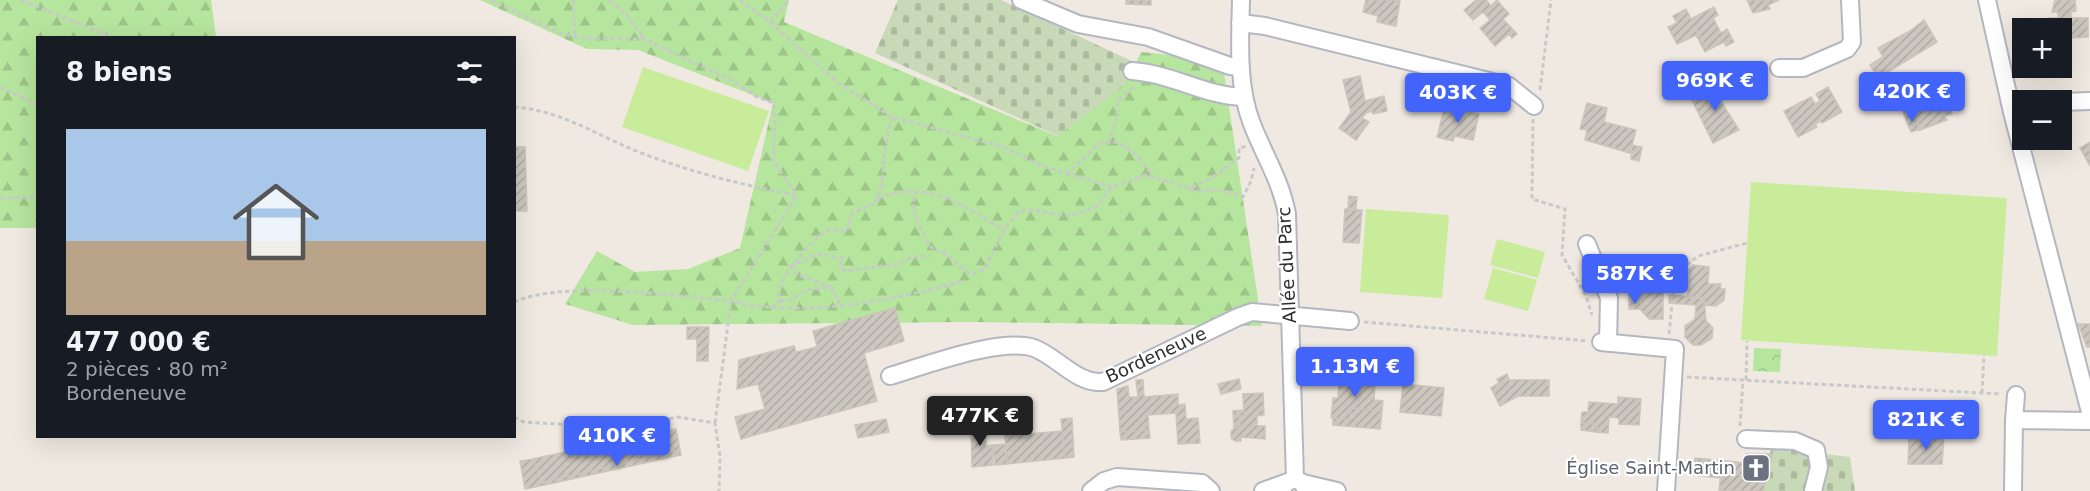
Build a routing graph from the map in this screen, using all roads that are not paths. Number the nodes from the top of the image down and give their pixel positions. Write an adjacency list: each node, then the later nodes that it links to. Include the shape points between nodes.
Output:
1 (1021, 0): 6 (street, via 1078,24 1148,38)
2 (1241, 0): 5 (street, Allée du Parc)
3 (1850, 0): 7 (street, via 1852,42 1847,49 1803,68)
4 (1987, 0): 9 (street)
5 (1240, 22): 6 (street, Allée du Parc); 13 (street, via 1509,86)
6 (1241, 67): 10 (street, Allée du Parc)
7 (1779, 68)
8 (1132, 71): 10 (street, via 1157,73 1224,96)
9 (2012, 92)
10 (1244, 97): 16 (street, Allée du Parc, via 1283,194)
11 (2090, 101): 12 (street)
12 (2072, 102)
13 (1534, 106)
14 (2026, 150): 20 (street)
15 (1587, 244): 30 (street, via 1610,298 1604,342 1675,349)
16 (1290, 315): 17 (street, Bordeneuve); 18 (street, Bordeneuve, via 1252,312 1238,317 1103,382 1091,383 1050,354 1019,345 959,355); 24 (street, Allée du Parc)
17 (1350, 321)
18 (890, 376)
19 (2016, 395): 21 (street)
20 (2090, 412)
21 (2014, 420): 22 (street); 25 (street)
22 (2090, 421)
23 (1743, 434): 31 (street, via 1795,441 1816,450 1819,467)
24 (1294, 485): 28 (street); 29 (street)
25 (2013, 490)
26 (1090, 491): 27 (street, via 1117,477 1202,483)
27 (1211, 491)
28 (1263, 491)
29 (1336, 491)
30 (1666, 491)
31 (1813, 491)

